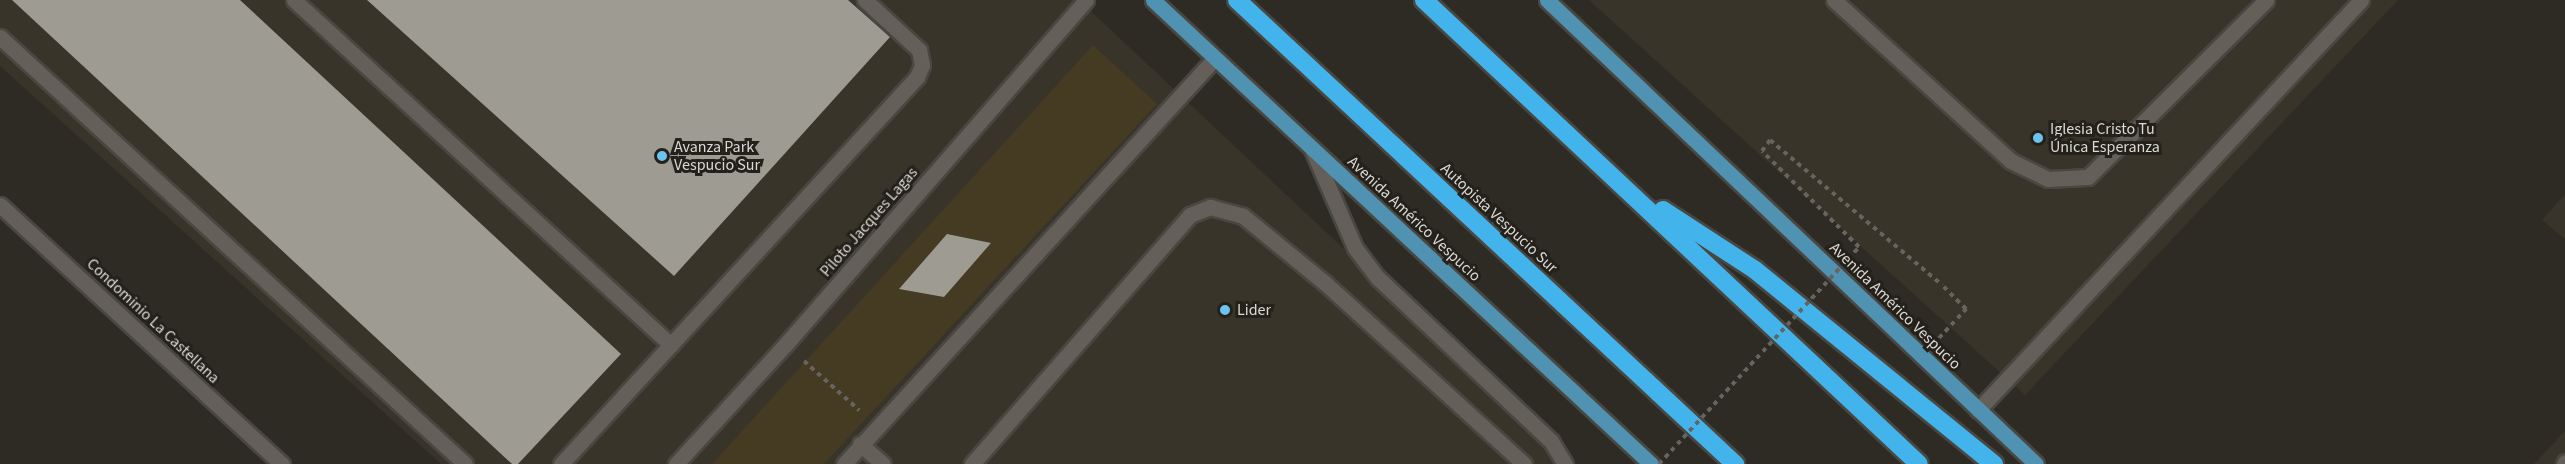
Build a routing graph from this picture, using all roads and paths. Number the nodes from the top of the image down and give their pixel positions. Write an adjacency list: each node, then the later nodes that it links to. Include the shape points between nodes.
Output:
1 (294, 0): 16 (street)
2 (865, 0): 16 (street, via 919,50 922,65 917,77)
3 (1086, 0): 17 (street, Piloto Jacques Lagas)
4 (1153, 0): 12 (main road, Avenida Américo Vespucio)
5 (1237, 0): 33 (highway, Autopista Vespucio Sur)
6 (1424, 0): 14 (highway)
7 (1546, 0): 18 (main road, Avenida Américo Vespucio)
8 (1834, 0): 9 (street, via 2011,161 2048,179 2088,177)
9 (2266, 0)
10 (2361, 0): 19 (street)
11 (0, 37): 23 (street)
12 (1215, 58): 13 (main road, Avenida Américo Vespucio); 20 (street)
13 (1312, 148): 30 (street, via 1355,248 1378,278 1551,441); 31 (main road, Avenida Américo Vespucio)
14 (1624, 186): 34 (highway); 35 (highway, via 1755,270)
15 (0, 205): 22 (street, Condominio La Castellana)
16 (671, 345): 24 (street)
17 (785, 345): 20 (path); 25 (street, Piloto Jacques Lagas)
18 (1922, 356): 19 (main road, Avenida Américo Vespucio); 32 (path, bridge, via 1966,309 1770,140 1762,151 1859,247)
19 (1978, 410): 36 (main road, Avenida Américo Vespucio)
20 (877, 425): 21 (street)
21 (860, 444): 26 (street); 27 (street)
22 (282, 464)
23 (465, 464)
24 (561, 464)
25 (676, 464)
26 (844, 464)
27 (883, 464)
28 (972, 464): 29 (street, via 1190,215 1210,207 1243,216 1325,283)
29 (1524, 464)
30 (1565, 464)
31 (1651, 464)
32 (1659, 464)
33 (1735, 464)
34 (1919, 464)
35 (1994, 464)
36 (2036, 464)

